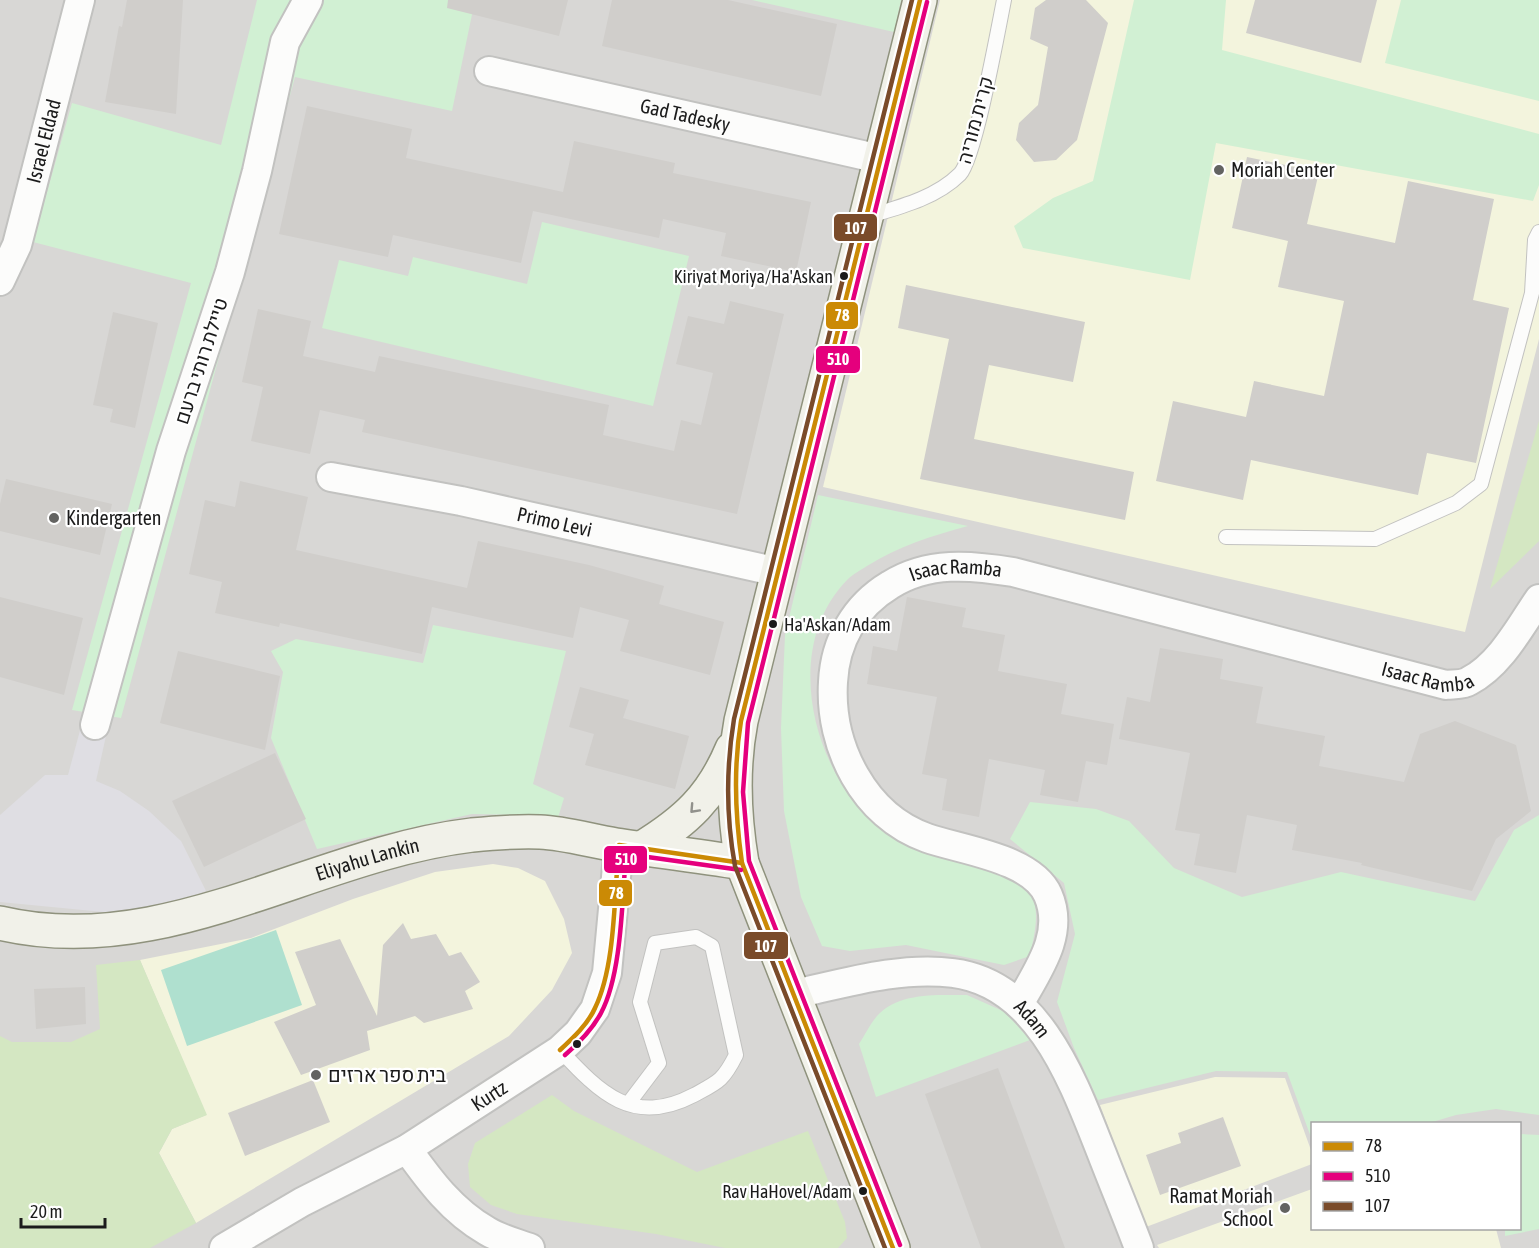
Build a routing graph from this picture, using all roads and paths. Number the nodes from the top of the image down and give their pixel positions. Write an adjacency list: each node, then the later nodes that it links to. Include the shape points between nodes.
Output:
1 (80, 0): 9 (street, Israel Eldad, via 17,245)
2 (308, 0): 15 (street, טיילת רותי ברעם, via 285,42 230,272 171,451)
3 (920, 0): 6 (street)
4 (1004, 0): 7 (lane, קרית מוריה, via 973,143 961,173 917,202)
5 (489, 71): 6 (street, Gad Tadesky)
6 (880, 159): 7 (street)
7 (867, 216): 12 (street)
8 (1539, 232): 11 (lane, via 1535,240 1532,293 1481,484 1456,503 1375,540)
9 (0, 281)
10 (331, 477): 12 (street, Primo Levi, via 460,501)
11 (1226, 537)
12 (778, 572): 14 (street)
13 (1539, 599): 20 (street, Isaac Ramba, via 1509,644 1485,668 1468,682 1446,685 978,566 921,571 873,595 855,615 834,663 831,701 843,757 877,806 902,825 925,837 1009,863 1033,876 1047,893 1054,918 1052,939)
14 (741, 721): 16 (street, one-way to 16, via 726,764 695,809 675,828); 17 (street, via 735,761 735,808)
15 (95, 725)
16 (630, 847): 17 (street, Eliyahu Lankin); 18 (street, Eliyahu Lankin, via 539,832 472,835 344,864 280,889 170,920 99,932 61,932); 21 (street, Kurtz, via 607,973 595,1009)
17 (741, 863): 19 (street)
18 (0, 923)
19 (795, 994): 20 (street, Adam, via 856,980 928,971 956,973 990,984); 26 (street)
20 (1019, 1004): 27 (street, Adam, via 1057,1053 1079,1096)
21 (560, 1050): 22 (lane, via 596,1088); 23 (street, Kurtz)
22 (628, 1104): 22 (lane, via 654,1109 689,1097 723,1079 736,1055 712,946 696,937 655,943 640,1002 659,1063)
23 (406, 1149): 24 (street, Kurtz, via 302,1202); 25 (street, via 439,1193 463,1215 488,1233)
24 (224, 1248)
25 (530, 1248)
26 (893, 1248)
27 (1139, 1248)

